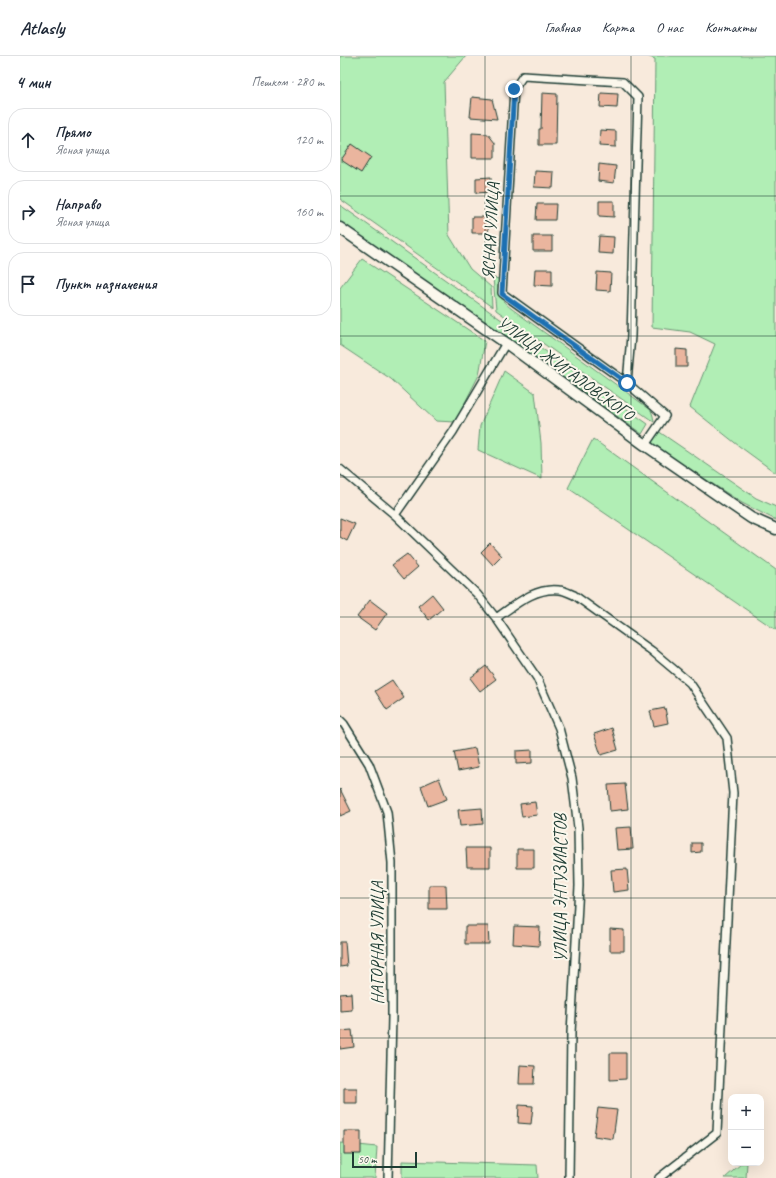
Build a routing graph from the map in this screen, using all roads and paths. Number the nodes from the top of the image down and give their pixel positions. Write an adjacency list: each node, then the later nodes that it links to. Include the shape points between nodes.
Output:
1 (340, 228): 2 (main road, УЛИЦА ЖИГАЛОВСКОГО)
2 (506, 343): 4 (main road, УЛИЦА ЖИГАЛОВСКОГО); 6 (street, via 454,432)
3 (627, 383): 3 (street, ЯСНАЯ УЛИЦА, via 502,294 514,89 523,76 624,82 638,96 631,336); 4 (street, ЯСНАЯ УЛИЦА, via 665,416)
4 (646, 445): 7 (main road, УЛИЦА ЖИГАЛОВСКОГО, via 750,518)
5 (340, 469): 6 (street)
6 (394, 515): 8 (street, УЛИЦА ЭНТУЗИАСТОВ, via 477,594)
7 (776, 529)
8 (496, 618): 11 (street, УЛИЦА ЭНТУЗИАСТОВ, via 537,678 559,728 572,778 578,828 579,886 571,1033); 12 (street, via 532,594 545,590 560,590 574,595 652,650 690,683 727,738 733,793 717,1133)
9 (340, 720): 10 (street, НАГОРНАЯ УЛИЦА, via 369,764 387,812 392,863)
10 (388, 1178)
11 (569, 1178)
12 (659, 1178)

